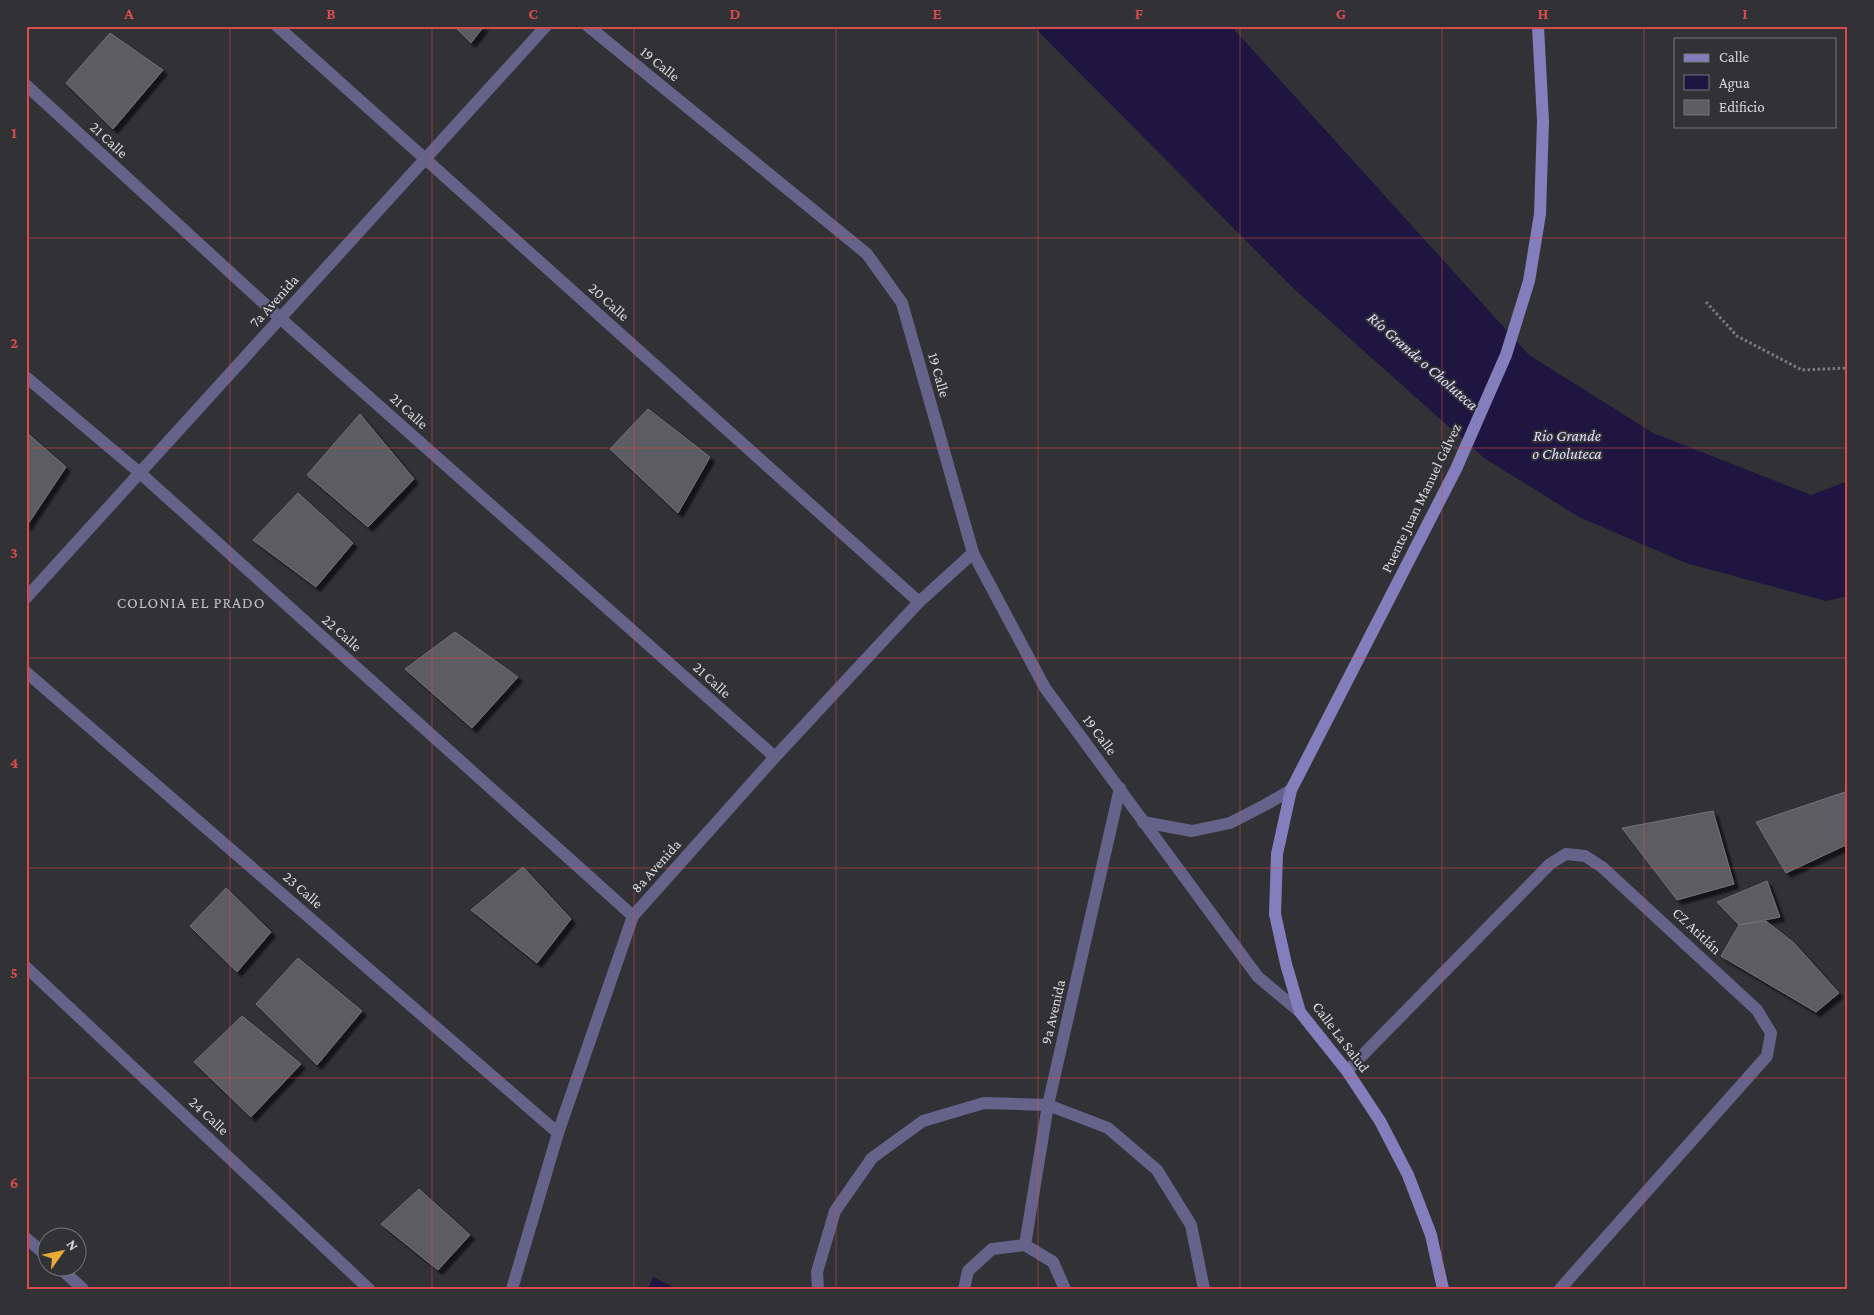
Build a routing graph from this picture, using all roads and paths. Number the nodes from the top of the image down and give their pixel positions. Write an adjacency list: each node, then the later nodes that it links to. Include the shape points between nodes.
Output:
1 (277, 26): 6 (street, 20 Calle)
2 (546, 26): 6 (street, 7a Avenida)
3 (588, 26): 12 (street, 19 Calle, via 867,254 902,303)
4 (1538, 26): 18 (main road, Puente Juan Manuel Gálvez, via 1543,121 1540,214 1529,282 1506,355 1456,469)
5 (26, 85): 8 (street, 21 Calle)
6 (426, 159): 8 (street, 7a Avenida); 14 (street, 20 Calle)
7 (1706, 302): 9 (path, via 1737,336 1802,370)
8 (280, 319): 11 (street, 7a Avenida); 16 (street, 21 Calle)
9 (1848, 368)
10 (26, 377): 11 (street, 22 Calle)
11 (140, 473): 13 (street, 7a Avenida); 20 (street, 22 Calle)
12 (973, 552): 14 (street, 8a Avenida); 17 (street, 19 Calle, via 1045,688)
13 (26, 598)
14 (919, 602): 16 (street, 8a Avenida)
15 (26, 672): 25 (street, 23 Calle)
16 (775, 757): 20 (street, 8a Avenida)
17 (1120, 788): 19 (street, 19 Calle); 24 (street, 9a Avenida)
18 (1291, 790): 19 (street, via 1230,823 1192,831); 22 (main road, Calle La Salud, via 1277,854 1276,914)
19 (1143, 822): 22 (street, 19 Calle, via 1258,977)
20 (633, 916): 25 (street, 8a Avenida)
21 (26, 967): 31 (street, 24 Calle)
22 (1300, 1012): 23 (main road, Calle La Salud)
23 (1347, 1071): 37 (main road, Calle La Salud, via 1380,1121 1408,1175 1431,1235); 38 (street, CZ Atitlán, via 1550,864 1566,854 1585,856 1602,867 1757,1010 1771,1033 1767,1056)
24 (1048, 1105): 27 (street, 9a Avenida); 33 (street, via 984,1103 923,1121 872,1158 834,1211 817,1272); 36 (street, via 1108,1128 1157,1170 1191,1225)
25 (558, 1133): 32 (street, 8a Avenida)
26 (26, 1238): 28 (street)
27 (1024, 1245): 34 (street, via 992,1249 968,1270); 35 (street, via 1053,1262)
28 (38, 1248)
29 (71, 1278): 30 (street)
30 (83, 1289)
31 (369, 1289)
32 (512, 1289)
33 (818, 1289)
34 (964, 1289)
35 (1065, 1289)
36 (1204, 1289)
37 (1443, 1289)
38 (1560, 1289)

